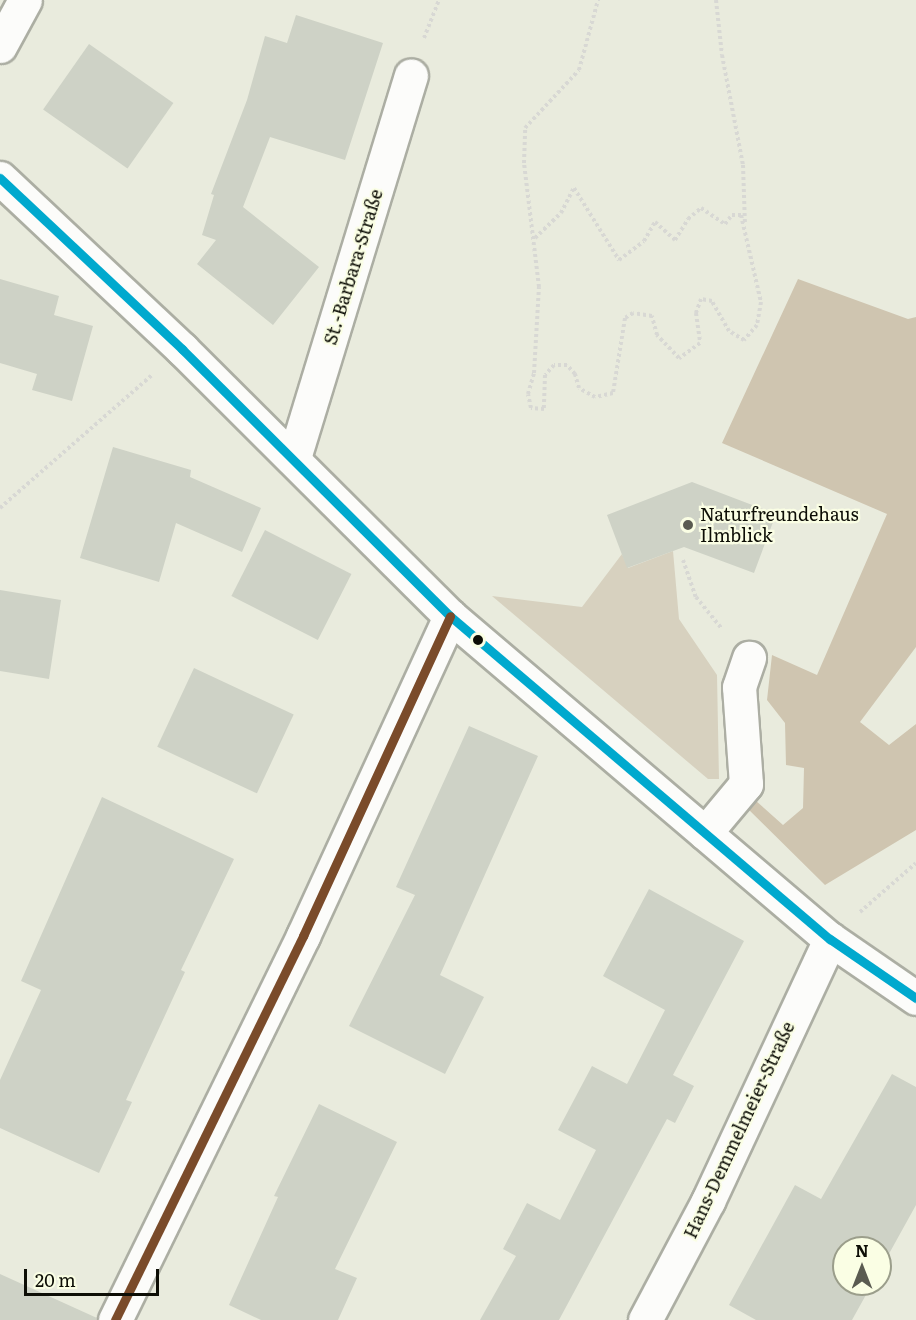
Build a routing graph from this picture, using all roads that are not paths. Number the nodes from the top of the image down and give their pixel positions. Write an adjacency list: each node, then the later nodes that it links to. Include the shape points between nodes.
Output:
1 (25, 0): 2 (street)
2 (0, 46)
3 (411, 76): 5 (street, St.-Barbara-Straße)
4 (0, 178): 5 (street)
5 (294, 458): 6 (street)
6 (450, 616): 8 (street); 11 (street, via 303,936)
7 (749, 658): 8 (street, via 738,687 746,784)
8 (705, 832): 9 (street)
9 (830, 939): 10 (street); 12 (street, Hans-Demmelmeier-Straße, via 708,1201)
10 (916, 998)
11 (115, 1320)
12 (645, 1320)

